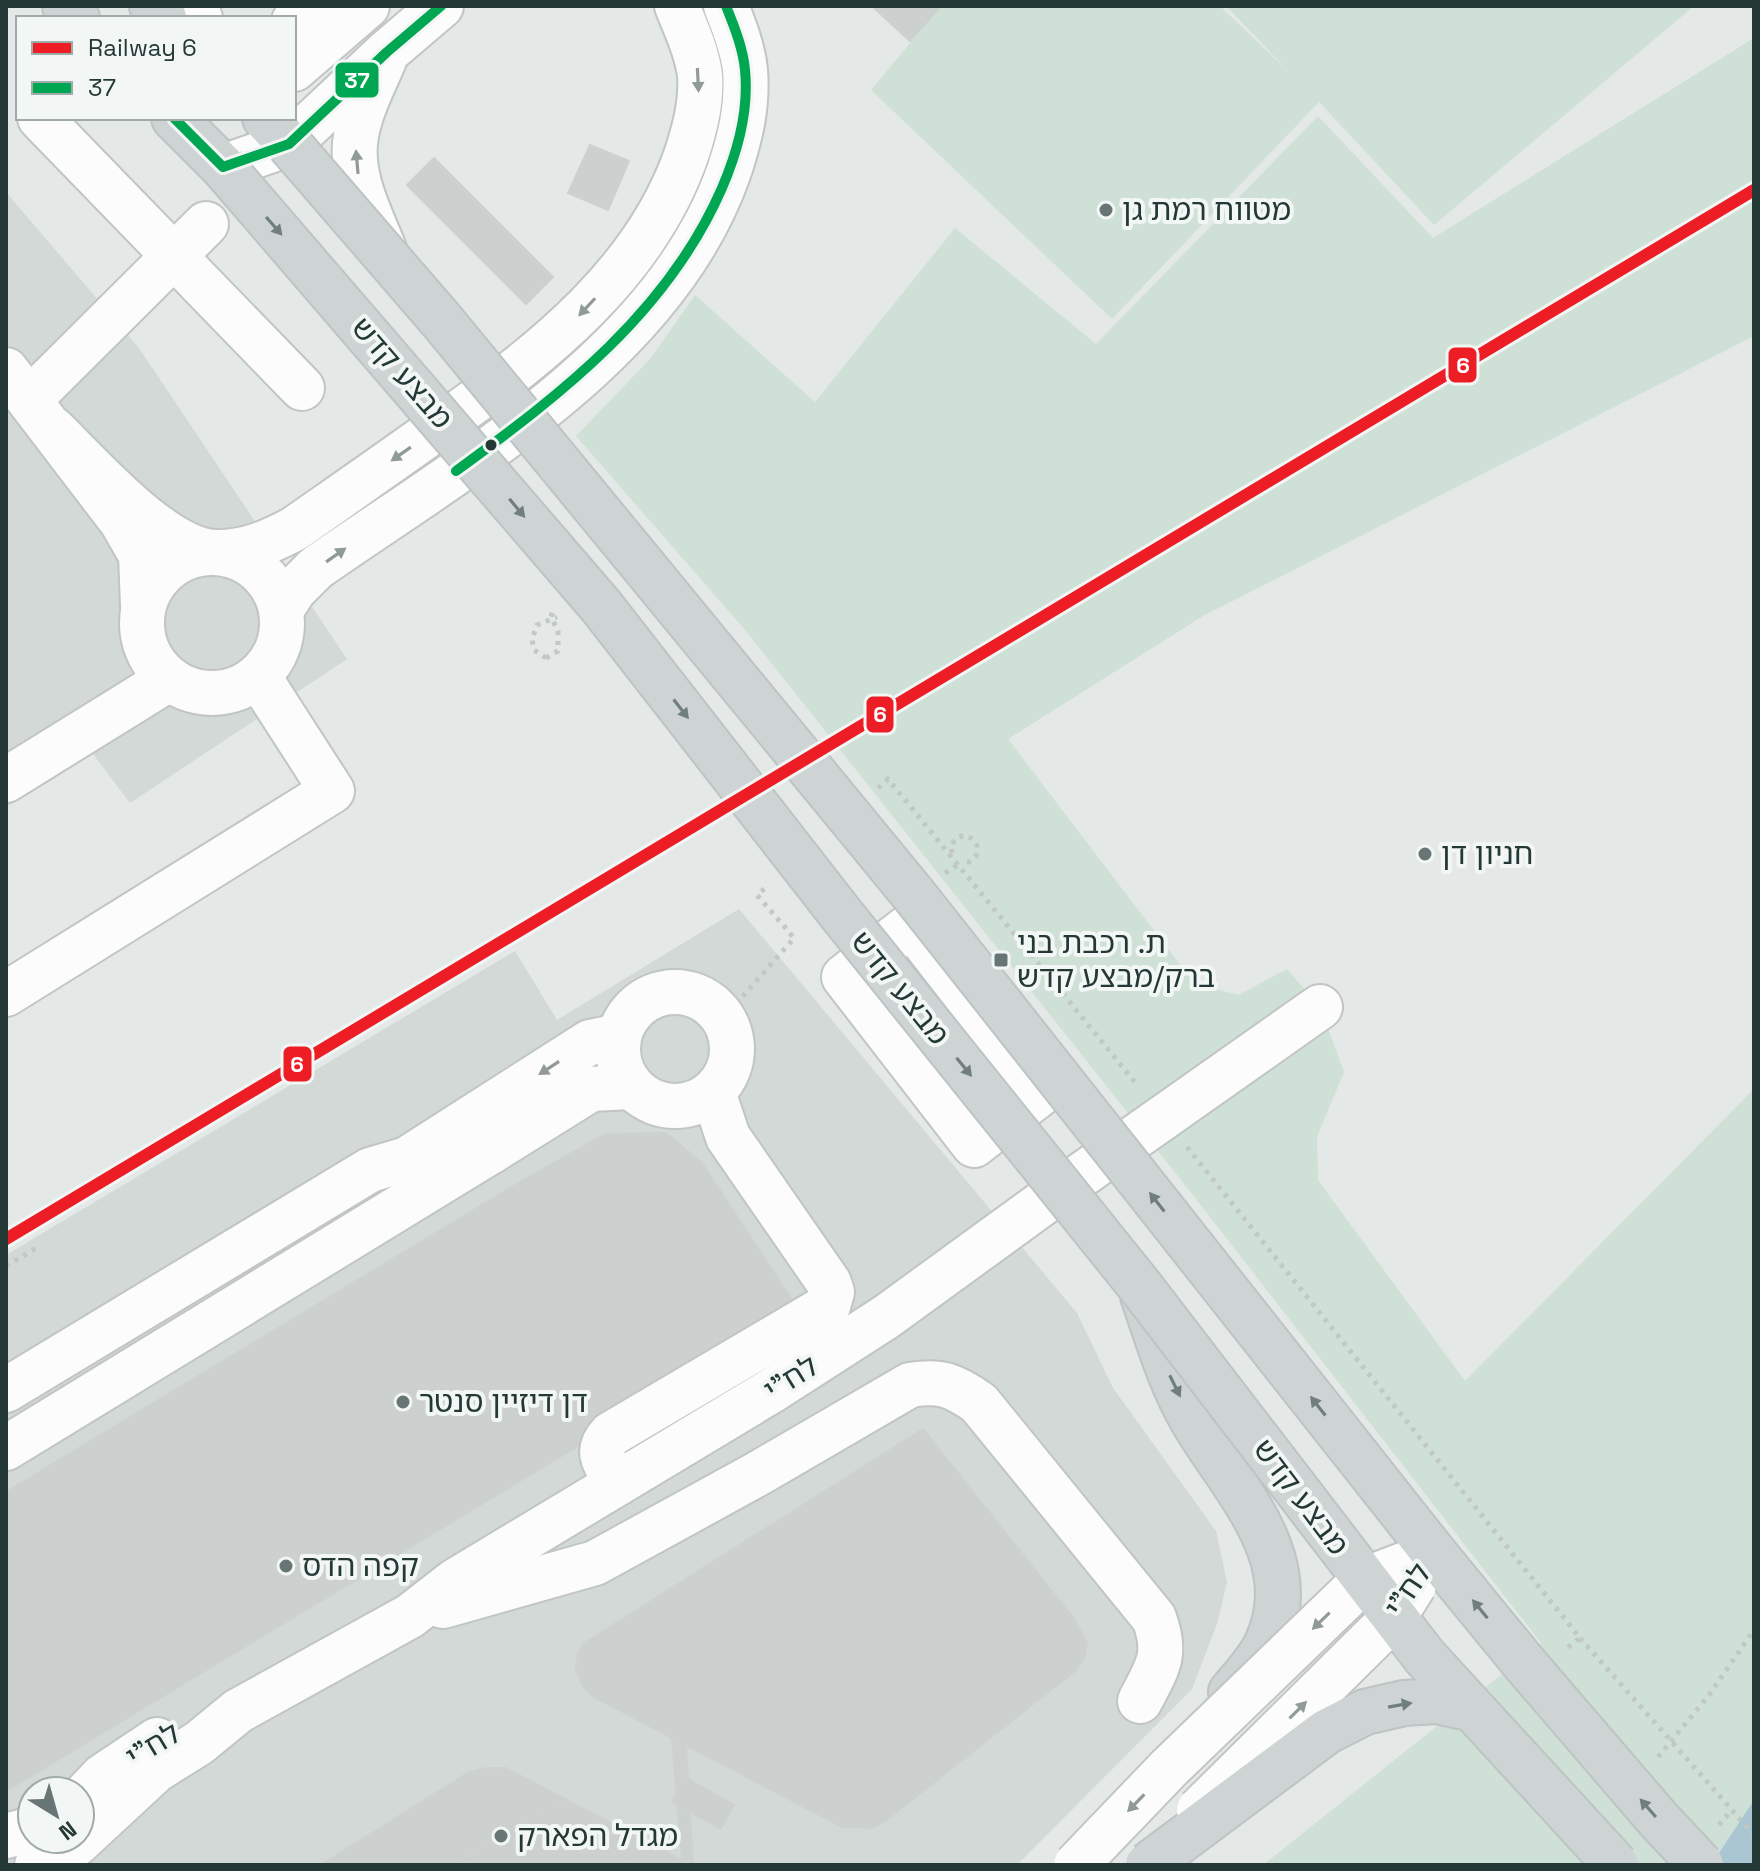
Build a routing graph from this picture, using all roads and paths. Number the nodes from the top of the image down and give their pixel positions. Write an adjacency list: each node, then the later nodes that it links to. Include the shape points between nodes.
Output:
1 (335, 6): 7 (street)
2 (367, 6): 9 (street)
3 (677, 6): 21 (street, one-way to 21, via 700,75 698,119 677,180 618,274 510,376 306,521 257,547)
4 (726, 6): 25 (street, one-way to 4, via 316,568 539,412 607,353 653,303 719,199 744,127 745,69)
5 (158, 12): 6 (street)
6 (186, 16)
7 (296, 21)
8 (412, 30): 10 (street); 18 (street, one-way to 8, bridge, via 362,196 356,136)
9 (296, 67)
10 (296, 117)
11 (42, 120): 17 (street)
12 (176, 120): 15 (main road, מבצע קדש)
13 (246, 120): 15 (street)
14 (277, 131): 15 (street); 18 (main road, מבצע קדש, bridge)
15 (223, 167): 24 (main road, מבצע קדש, one-way to 24, bridge)
16 (206, 224): 17 (street)
17 (173, 256): 19 (street); 20 (street)
18 (389, 262): 49 (main road, מבצע קדש, one-way to 18, bridge, via 914,895)
19 (302, 388)
20 (30, 400): 21 (street, via 137,511 173,538); 23 (street, via 141,555)
21 (215, 552): 23 (street, via 191,555 170,567 153,584); 25 (street, via 258,569 273,587)
22 (555, 603): 24 (path, bridge, via 551,617 558,631 558,651 546,658 534,650 537,625 545,619)
23 (143, 606): 27 (street, via 145,647)
24 (601, 606): 45 (main road, מבצע קדש, one-way to 45, bridge)
25 (281, 610): 26 (street, via 278,646)
26 (258, 676): 27 (street, via 233,689 205,693); 32 (street, via 332,791)
27 (169, 679): 28 (street)
28 (6, 780)
29 (954, 858): 30 (path, via 953,841 970,837 978,852)
30 (961, 863)
31 (757, 895): 34 (path, via 794,938)
32 (6, 994)
33 (1320, 1007): 39 (street, לח"י)
34 (723, 1019): 35 (street, via 694,995 656,995 627,1018); 37 (street, via 730,1033 730,1064)
35 (619, 1036): 36 (street, via 617,1055); 41 (street, one-way to 41, via 590,1042)
36 (631, 1087): 37 (street, via 662,1105 681,1106); 40 (street, via 591,1089)
37 (713, 1092): 48 (street, via 728,1137 832,1292 828,1306 611,1434 601,1455)
38 (1018, 1111): 38 (street, via 1041,1093 911,925 844,977 974,1145); 42 (street)
39 (1163, 1117): 42 (street, לח"י); 60 (path, bridge, via 1580,1638)
40 (490, 1152): 41 (street, via 446,1162); 47 (street)
41 (407, 1159): 46 (street, via 370,1170)
42 (1073, 1181): 48 (street, לח"י, via 886,1317)
43 (38, 1247): 44 (path)
44 (6, 1266)
45 (1140, 1286): 50 (main road, מבצע קדש, bridge); 58 (main road, one-way to 58, bridge, via 1169,1373 1267,1538 1280,1586 1267,1643)
46 (6, 1390)
47 (6, 1448)
48 (618, 1483): 51 (street, לח"י, via 455,1581)
49 (1434, 1553): 50 (street, לח"י, bridge); 52 (street, לח"י, bridge); 67 (main road, מבצע קדש, one-way to 49, bridge)
50 (1364, 1580): 52 (main road, מבצע קדש, bridge); 58 (street, לח"י, one-way to 58, bridge)
51 (410, 1616): 54 (street, via 595,1563 910,1385 934,1381 979,1403 1154,1618 1162,1638 1159,1662); 56 (street, לח"י)
52 (1394, 1617): 55 (main road, מבצע קדש, bridge); 65 (street, לח"י, one-way to 52, bridge)
53 (1754, 1630): 57 (path)
54 (1140, 1701)
55 (1469, 1708): 65 (main road, one-way to 55, bridge, via 1326,1732 1365,1712 1437,1701); 66 (main road, מבצע קדש, bridge)
56 (238, 1711): 59 (street, לח"י, via 190,1723 142,1748); 61 (street, לח"י, via 156,1770 123,1801)
57 (1656, 1760)
58 (1169, 1768): 64 (street, לח"י, one-way to 64, bridge)
59 (96, 1783)
60 (1754, 1836)
61 (96, 1838)
62 (73, 1855): 63 (street, לח"י)
63 (37, 1865)
64 (1076, 1865)
65 (1146, 1865)
66 (1616, 1865)
67 (1701, 1865)

